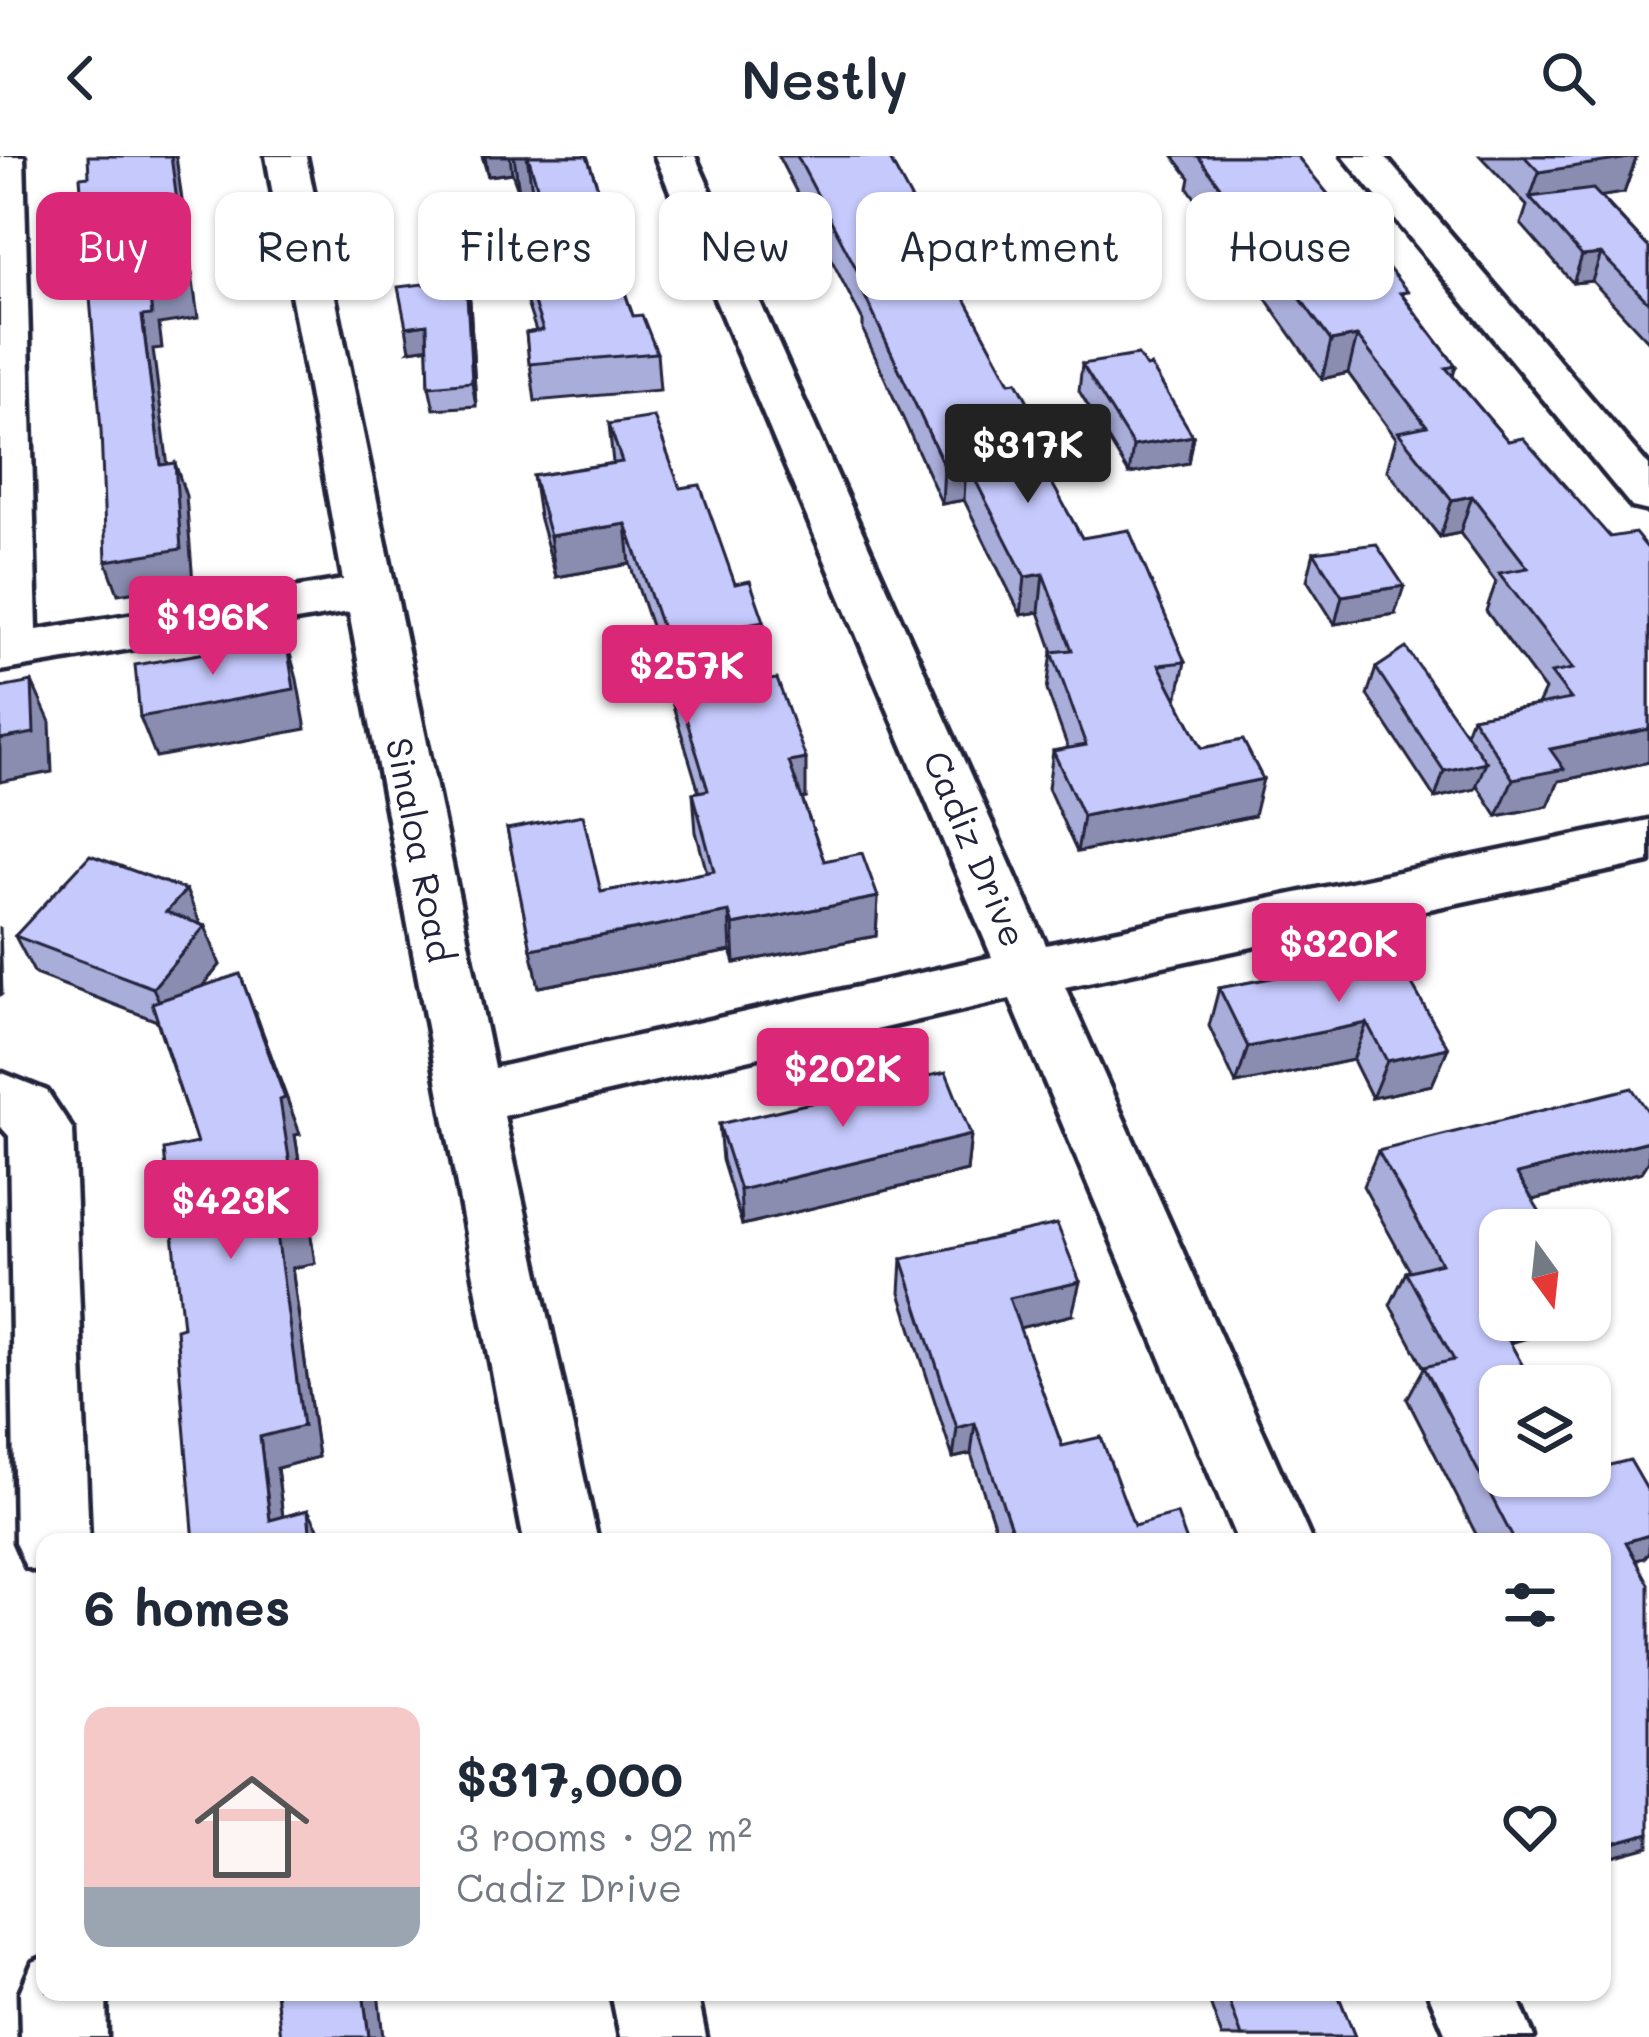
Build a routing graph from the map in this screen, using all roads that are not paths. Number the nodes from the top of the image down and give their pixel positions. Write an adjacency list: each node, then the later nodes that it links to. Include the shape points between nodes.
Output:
1 (4, 156): 7 (street)
2 (286, 156): 6 (street, Sinaloa Road)
3 (675, 156): 9 (street, Cadiz Drive)
4 (1363, 156): 5 (street)
5 (1649, 496)
6 (370, 592): 7 (street); 11 (street, Sinaloa Road)
7 (6, 653)
8 (1649, 841): 9 (street)
9 (1028, 972): 11 (street); 14 (street, Cadiz Drive)
10 (0, 1096): 12 (street, via 25,1108 41,1130)
11 (469, 1100): 13 (street, Sinaloa Road)
12 (52, 1533)
13 (559, 1533)
14 (1272, 1533)
15 (63, 2001): 18 (street)
16 (656, 2001): 19 (street)
17 (1475, 2001): 20 (street)
18 (64, 2037)
19 (664, 2037)
20 (1491, 2037)

